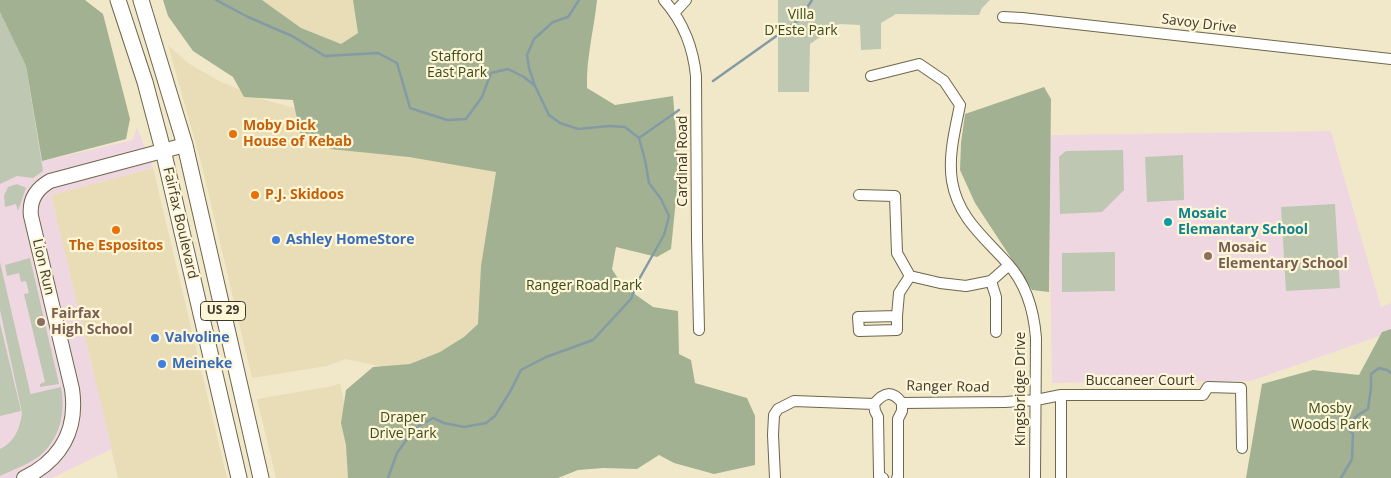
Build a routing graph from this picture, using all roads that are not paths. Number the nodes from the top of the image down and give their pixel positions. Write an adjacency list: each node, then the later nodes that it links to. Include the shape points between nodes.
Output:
1 (118, 0): 10 (main road, Fairfax Boulevard / US 29)
2 (141, 0): 9 (main road, Fairfax Boulevard / US 29)
3 (664, 0): 5 (street, Cardinal Road)
4 (686, 0): 5 (street)
5 (674, 13): 16 (street, Cardinal Road, via 689,40 696,76)
6 (1003, 17): 7 (street, Savoy Drive)
7 (1391, 59)
8 (871, 76): 12 (street, Kingsbridge Drive, via 919,64 944,81 960,106 951,157 956,196 970,224)
9 (185, 145): 10 (street, Lion Run); 27 (main road, Fairfax Boulevard / US 29)
10 (163, 150): 25 (street, Lion Run, via 50,181 43,185 31,202 31,216 74,408 71,426 60,449 42,468); 26 (main road, Fairfax Boulevard / US 29)
11 (859, 195): 13 (street, via 894,196 897,253)
12 (1009, 265): 14 (street); 19 (street, Kingsbridge Drive, via 1025,292 1034,318)
13 (910, 276): 14 (street, via 966,286); 15 (street, via 899,293)
14 (991, 282): 17 (street, via 996,297)
15 (898, 316)
16 (699, 330)
17 (996, 332)
18 (1060, 395): 19 (street, Buccaneer Court); 24 (street, Buccaneer Court, via 1203,395 1208,387 1241,388); 32 (street)
19 (1036, 400): 20 (street, Ranger Road); 31 (street, Kingsbridge Drive)
20 (902, 403): 21 (street, Ranger Road, via 888,394); 23 (street)
21 (874, 404): 22 (street); 28 (street, Ranger Road, via 794,401 778,409 774,415 773,435)
22 (878, 417): 23 (street, via 891,422); 29 (street, via 879,476)
23 (898, 419): 30 (street)
24 (1242, 448)
25 (24, 478)
26 (238, 478)
27 (262, 478)
28 (775, 478)
29 (882, 478)
30 (897, 478)
31 (1035, 478)
32 (1061, 478)

